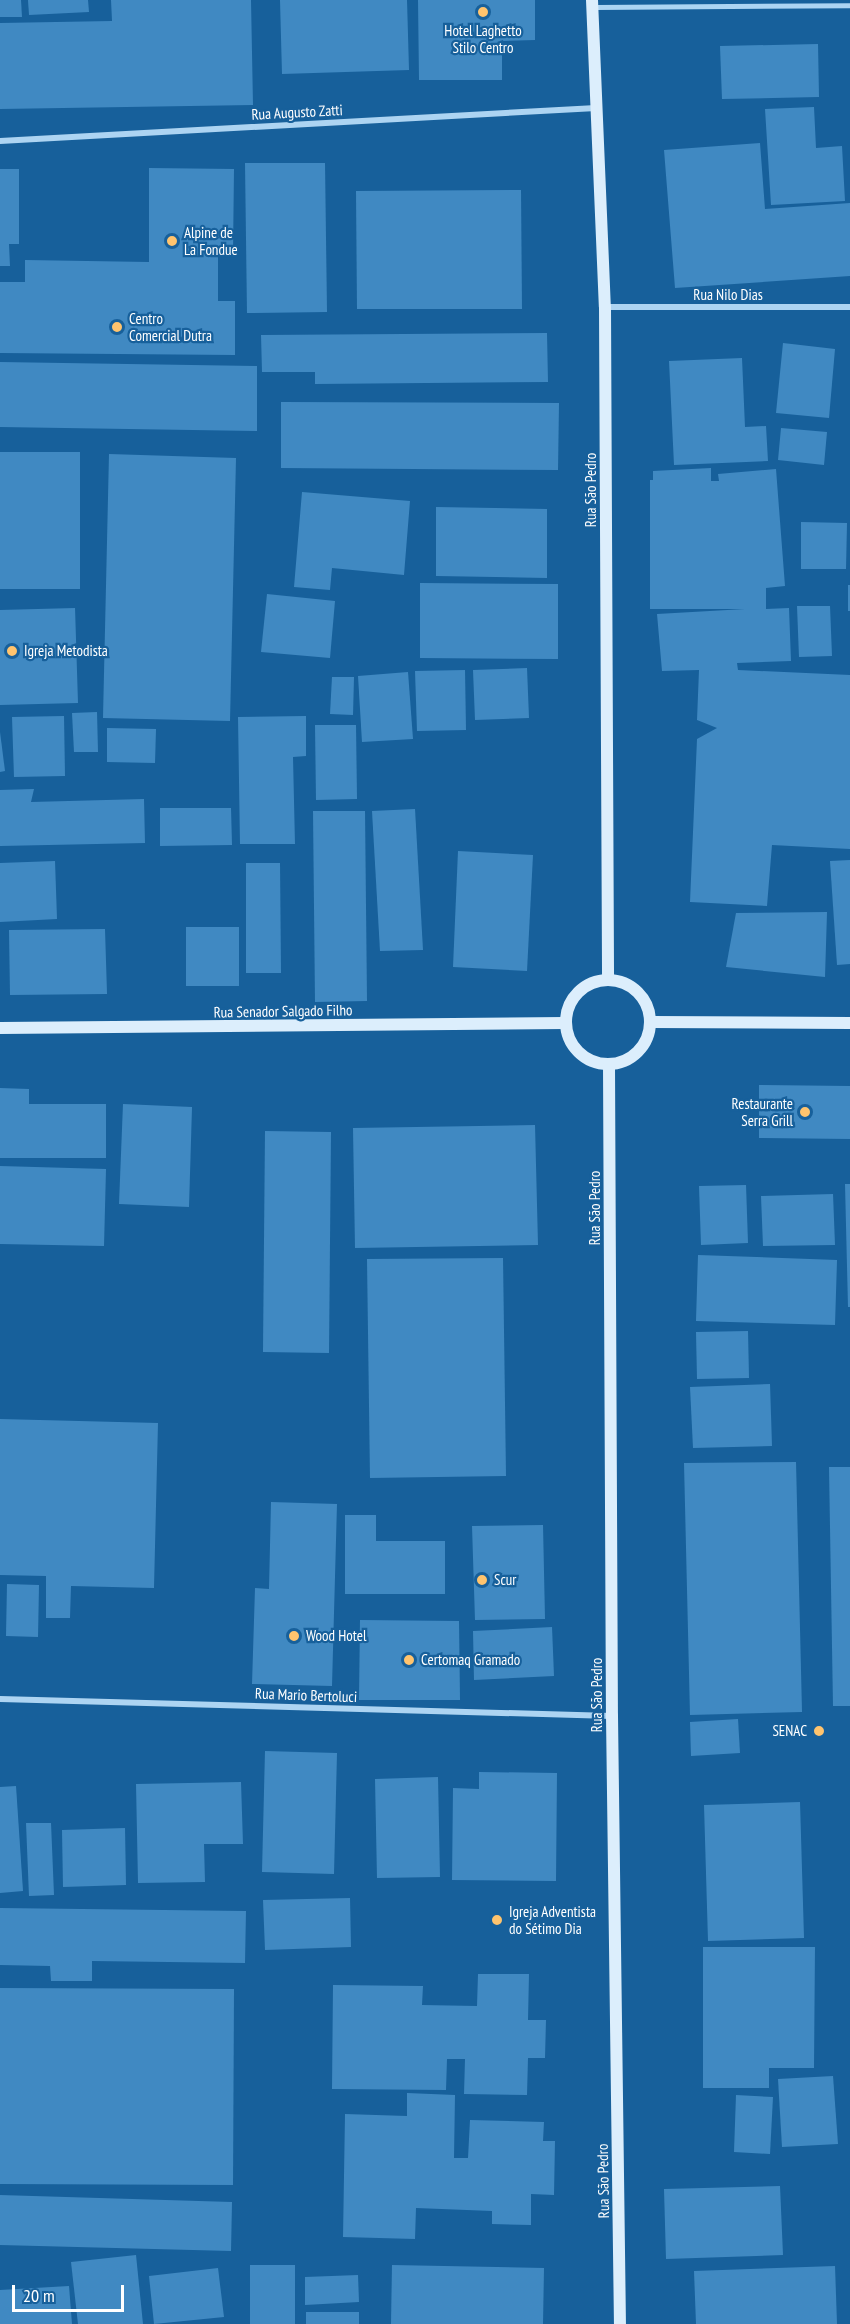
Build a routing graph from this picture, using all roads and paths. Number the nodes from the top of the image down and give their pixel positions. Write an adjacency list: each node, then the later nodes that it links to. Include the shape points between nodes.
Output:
1 (592, 3): 2 (lane); 3 (main road, Rua São Pedro)
2 (850, 5)
3 (596, 108): 4 (street, Rua Augusto Zatti); 5 (main road, Rua São Pedro)
4 (0, 141)
5 (605, 307): 6 (street, Rua Nilo Dias); 7 (main road, Rua São Pedro)
6 (850, 307)
7 (608, 980): 8 (main road, via 621,981 642,996); 9 (main road, via 582,988 573,998)
8 (651, 1022): 10 (main road); 12 (main road, via 643,1047 622,1062)
9 (566, 1023): 11 (main road, Rua Senador Salgado Filho); 12 (main road, via 574,1047 596,1063)
10 (850, 1023)
11 (0, 1028)
12 (609, 1065): 14 (main road, Rua São Pedro)
13 (0, 1699): 14 (street, Rua Mario Bertoluci)
14 (612, 1716): 15 (main road, Rua São Pedro)
15 (620, 2324)

